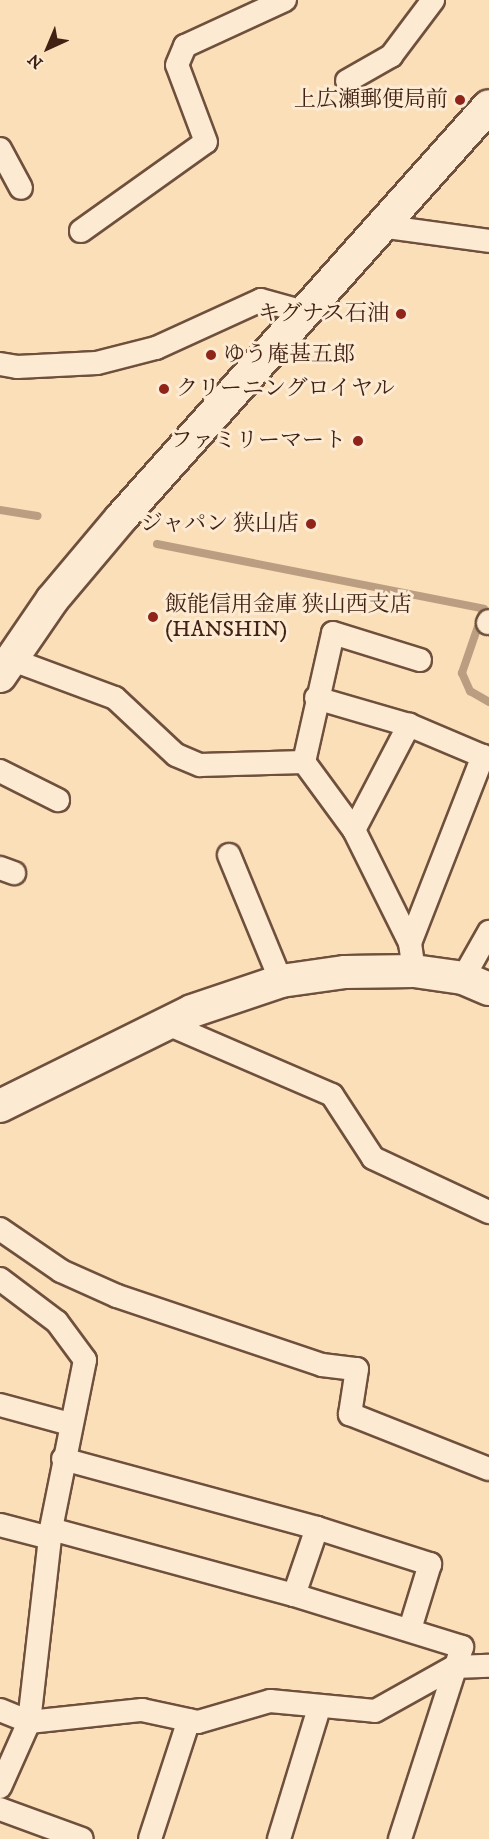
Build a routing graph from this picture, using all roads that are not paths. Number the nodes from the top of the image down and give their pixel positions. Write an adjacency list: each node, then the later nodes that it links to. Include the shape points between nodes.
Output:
1 (285, 0): 8 (street, via 185,46 177,65 206,142)
2 (433, 0): 3 (street, via 391,56)
3 (347, 81)
4 (489, 106): 7 (street)
5 (0, 149): 6 (street)
6 (21, 188)
7 (380, 226): 9 (street); 10 (street)
8 (81, 231)
9 (489, 241)
10 (304, 312): 11 (street, via 261,300 156,348 97,363 17,367); 13 (street, via 52,600)
11 (0, 364)
12 (420, 660): 14 (street, via 333,633)
13 (5, 667): 17 (street, via 115,698 176,755 200,765)
14 (316, 698): 15 (street); 17 (street)
15 (409, 725): 16 (street); 20 (street)
16 (486, 757): 23 (street)
17 (304, 762): 20 (street)
18 (0, 771): 19 (street)
19 (58, 800)
20 (354, 830): 23 (street)
21 (229, 855): 24 (street)
22 (489, 932): 25 (street)
23 (412, 957): 24 (street); 25 (street)
24 (280, 981): 26 (street, via 227,997)
25 (476, 983)
26 (165, 1023): 27 (street); 28 (street, via 332,1095 373,1158)
27 (0, 1106)
28 (489, 1212)
29 (0, 1229): 34 (street, via 61,1271 117,1296 322,1365 357,1369 350,1414)
30 (0, 1279): 32 (street, via 57,1322 85,1360)
31 (0, 1405): 32 (street)
32 (70, 1424): 33 (street)
33 (63, 1459): 36 (street); 37 (street)
34 (489, 1469)
35 (0, 1525): 37 (street)
36 (317, 1528): 38 (street); 39 (street, via 430,1564)
37 (51, 1534): 38 (street); 45 (street)
38 (294, 1595): 39 (street)
39 (410, 1629): 41 (street, via 462,1647)
40 (489, 1666): 41 (street)
41 (454, 1667): 42 (street, via 375,1711); 51 (street)
42 (320, 1708): 44 (street, via 270,1701 198,1722); 50 (street)
43 (0, 1710): 45 (street)
44 (189, 1720): 45 (street, via 142,1710); 49 (street)
45 (29, 1722): 46 (street)
46 (0, 1787)
47 (0, 1809): 48 (street)
48 (82, 1839)
49 (150, 1839)
50 (279, 1839)
51 (400, 1839)

